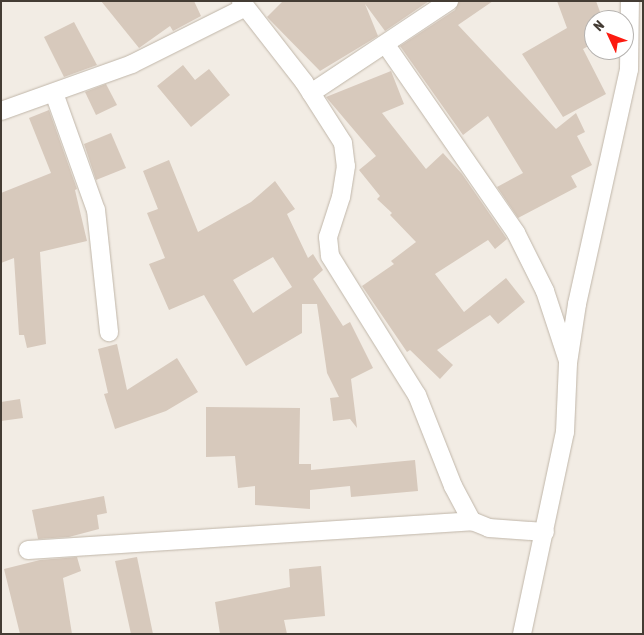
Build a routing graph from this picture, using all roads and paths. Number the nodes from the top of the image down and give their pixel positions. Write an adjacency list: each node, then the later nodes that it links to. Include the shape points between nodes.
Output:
1 (449, 1): 4 (street)
2 (630, 1): 9 (street, via 629,69 577,304)
3 (242, 5): 5 (street, via 132,64); 6 (street)
4 (386, 45): 6 (street); 9 (street, via 442,131 516,233 545,291)
5 (54, 93): 7 (street); 8 (street, via 96,210)
6 (311, 93): 10 (street, via 343,143 346,166 341,197 328,237 330,256 417,395 463,508)
7 (1, 111)
8 (109, 332)
9 (568, 363): 11 (street, via 565,432)
10 (472, 521): 11 (street, via 489,528); 12 (street)
11 (544, 532): 13 (street)
12 (28, 550)
13 (522, 634)

